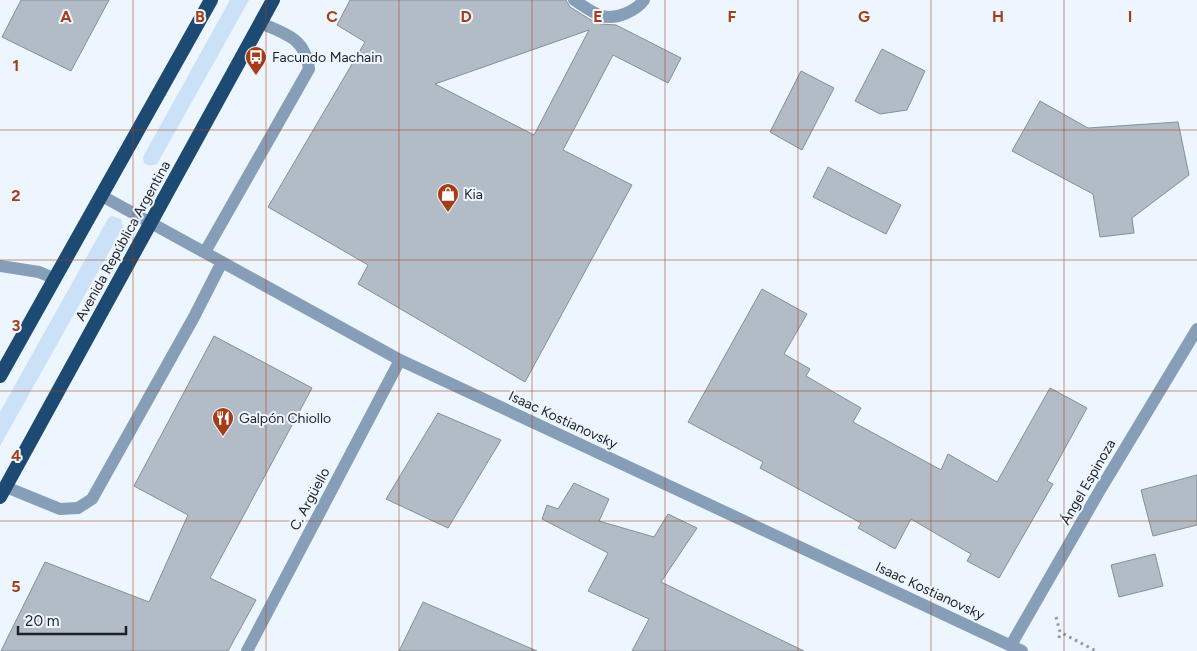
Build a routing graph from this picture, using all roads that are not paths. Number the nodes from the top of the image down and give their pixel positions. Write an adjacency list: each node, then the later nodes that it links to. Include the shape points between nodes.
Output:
1 (211, 0): 6 (highway)
2 (273, 0): 5 (highway, Avenida República Argentina)
3 (574, 0): 4 (street, via 602,16 638,9)
4 (644, 0)
5 (260, 23): 7 (highway, Avenida República Argentina); 8 (street, via 301,44 308,55 309,69)
6 (102, 196): 7 (street, Isaac Kostianovsky); 11 (highway)
7 (151, 222): 8 (street, Isaac Kostianovsky); 15 (highway, Avenida República Argentina)
8 (204, 252): 9 (street, Isaac Kostianovsky)
9 (222, 262): 13 (street, Isaac Kostianovsky); 15 (street, via 92,499 78,508 60,509)
10 (0, 266): 11 (street, via 39,272)
11 (53, 278): 14 (highway)
12 (1197, 329): 16 (street, Ángel Espinoza, via 1105,482)
13 (400, 360): 16 (street, Isaac Kostianovsky); 17 (street, C. Argüello)
14 (0, 376)
15 (3, 492)
16 (1014, 649)
17 (247, 651)

